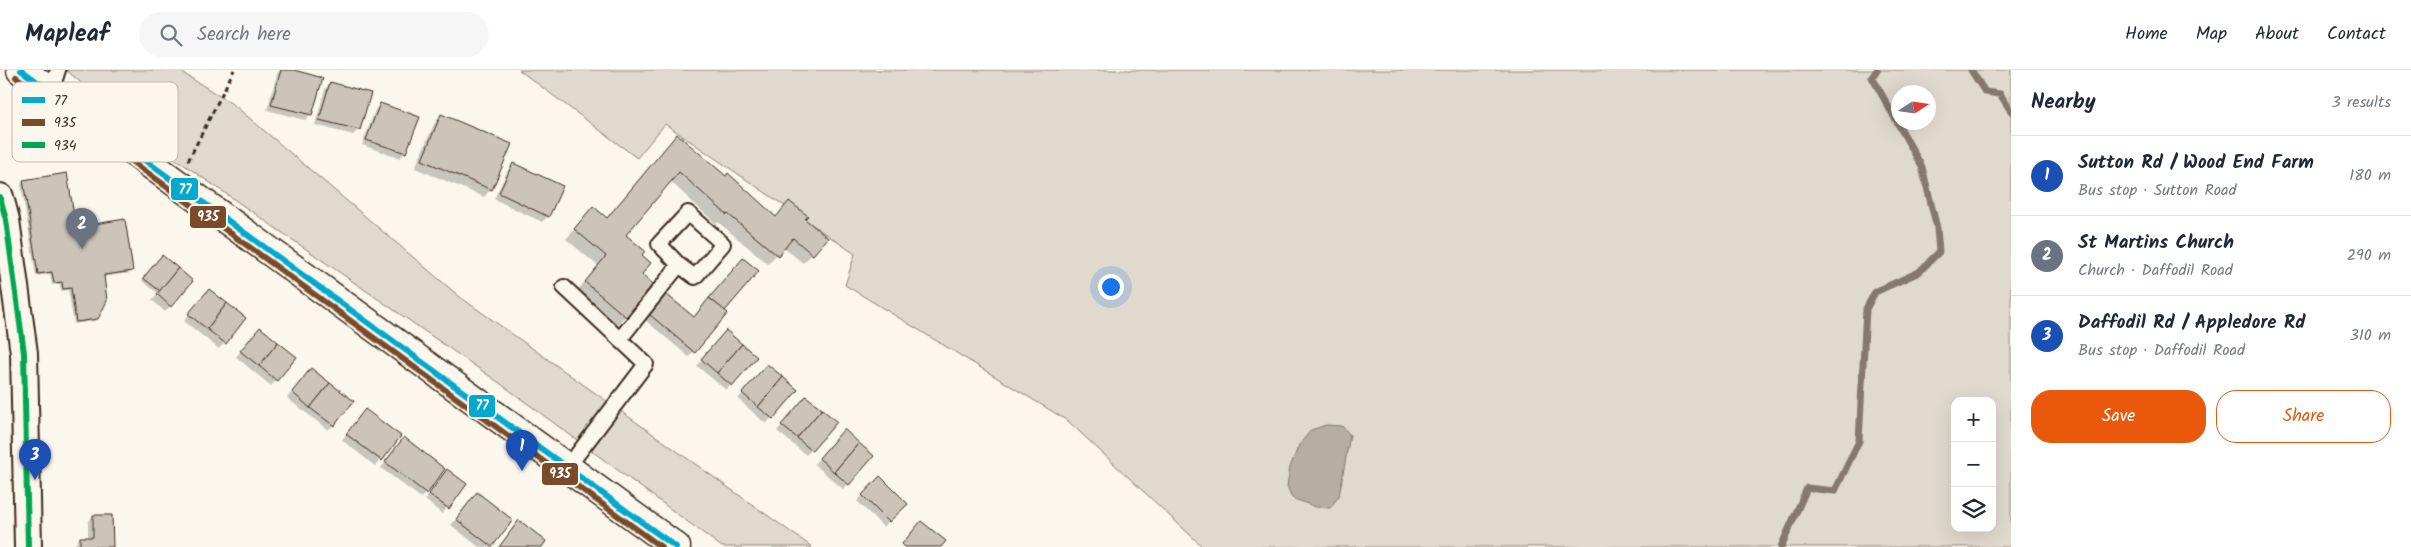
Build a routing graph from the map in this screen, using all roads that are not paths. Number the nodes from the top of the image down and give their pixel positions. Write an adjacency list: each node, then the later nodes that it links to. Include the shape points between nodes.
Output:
1 (21, 70): 2 (main road)
2 (54, 81)
3 (151, 162): 9 (main road)
4 (0, 197): 7 (street, via 6,220)
5 (679, 266): 5 (lane, via 694,277 723,244 688,213 659,244); 8 (lane)
6 (564, 287): 8 (lane)
7 (9, 306): 10 (street, via 24,353)
8 (620, 339): 9 (lane, via 646,364)
9 (568, 468): 11 (main road)
10 (28, 547)
11 (676, 547)

